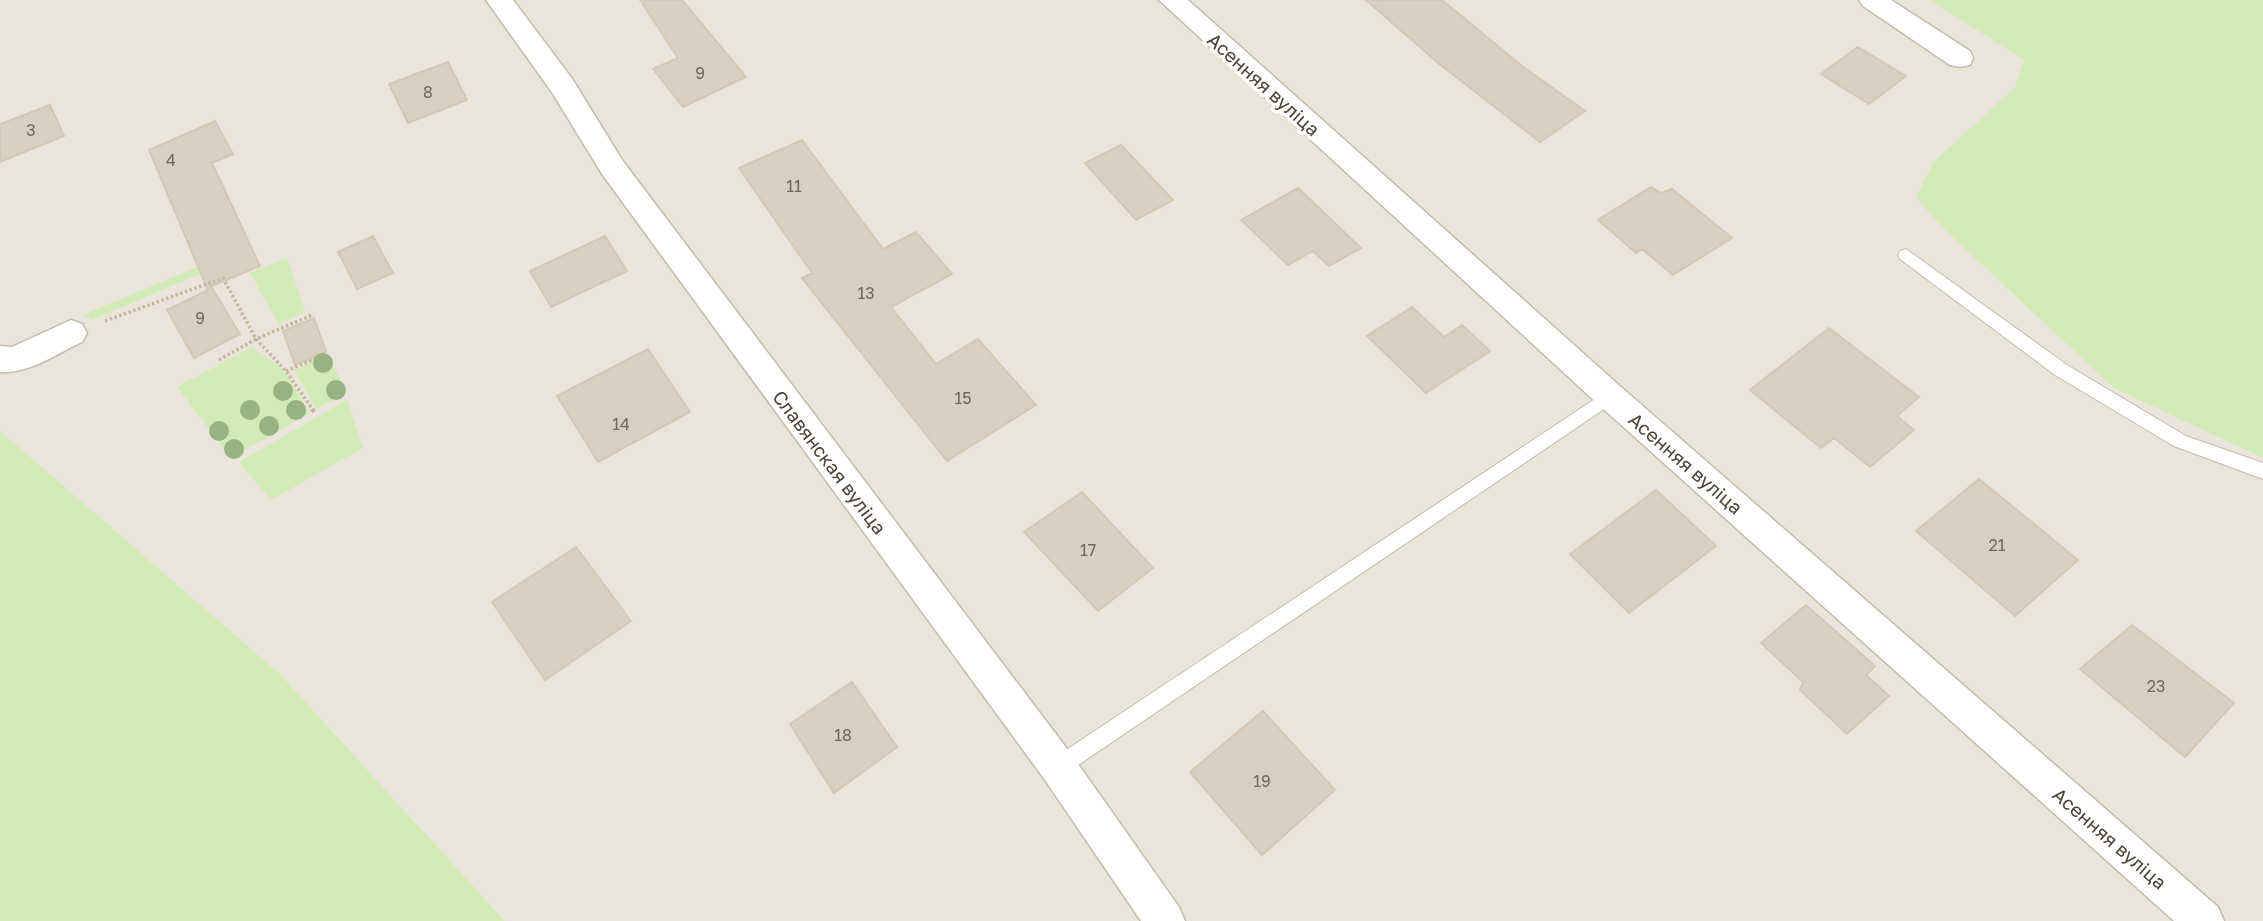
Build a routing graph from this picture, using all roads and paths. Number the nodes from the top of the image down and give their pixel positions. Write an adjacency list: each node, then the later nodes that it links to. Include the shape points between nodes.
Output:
1 (499, 0): 16 (street, Славянская вуліца, via 564,87 612,167)
2 (1172, 0): 13 (street, Асенняя вуліца)
3 (1872, 0): 4 (street)
4 (1959, 58)
5 (1906, 254): 15 (lane, via 2061,370 2180,441)
6 (312, 315): 8 (path)
7 (71, 333): 8 (path, via 223,278); 10 (street, via 15,360)
8 (256, 339): 11 (path); 12 (path)
9 (327, 354): 12 (path)
10 (0, 359)
11 (219, 360)
12 (286, 371): 14 (path)
13 (1610, 396): 16 (lane); 18 (street, Асенняя вуліца)
14 (315, 413)
15 (2263, 471)
16 (1058, 767): 17 (street, Славянская вуліца)
17 (1165, 921)
18 (2204, 921)

